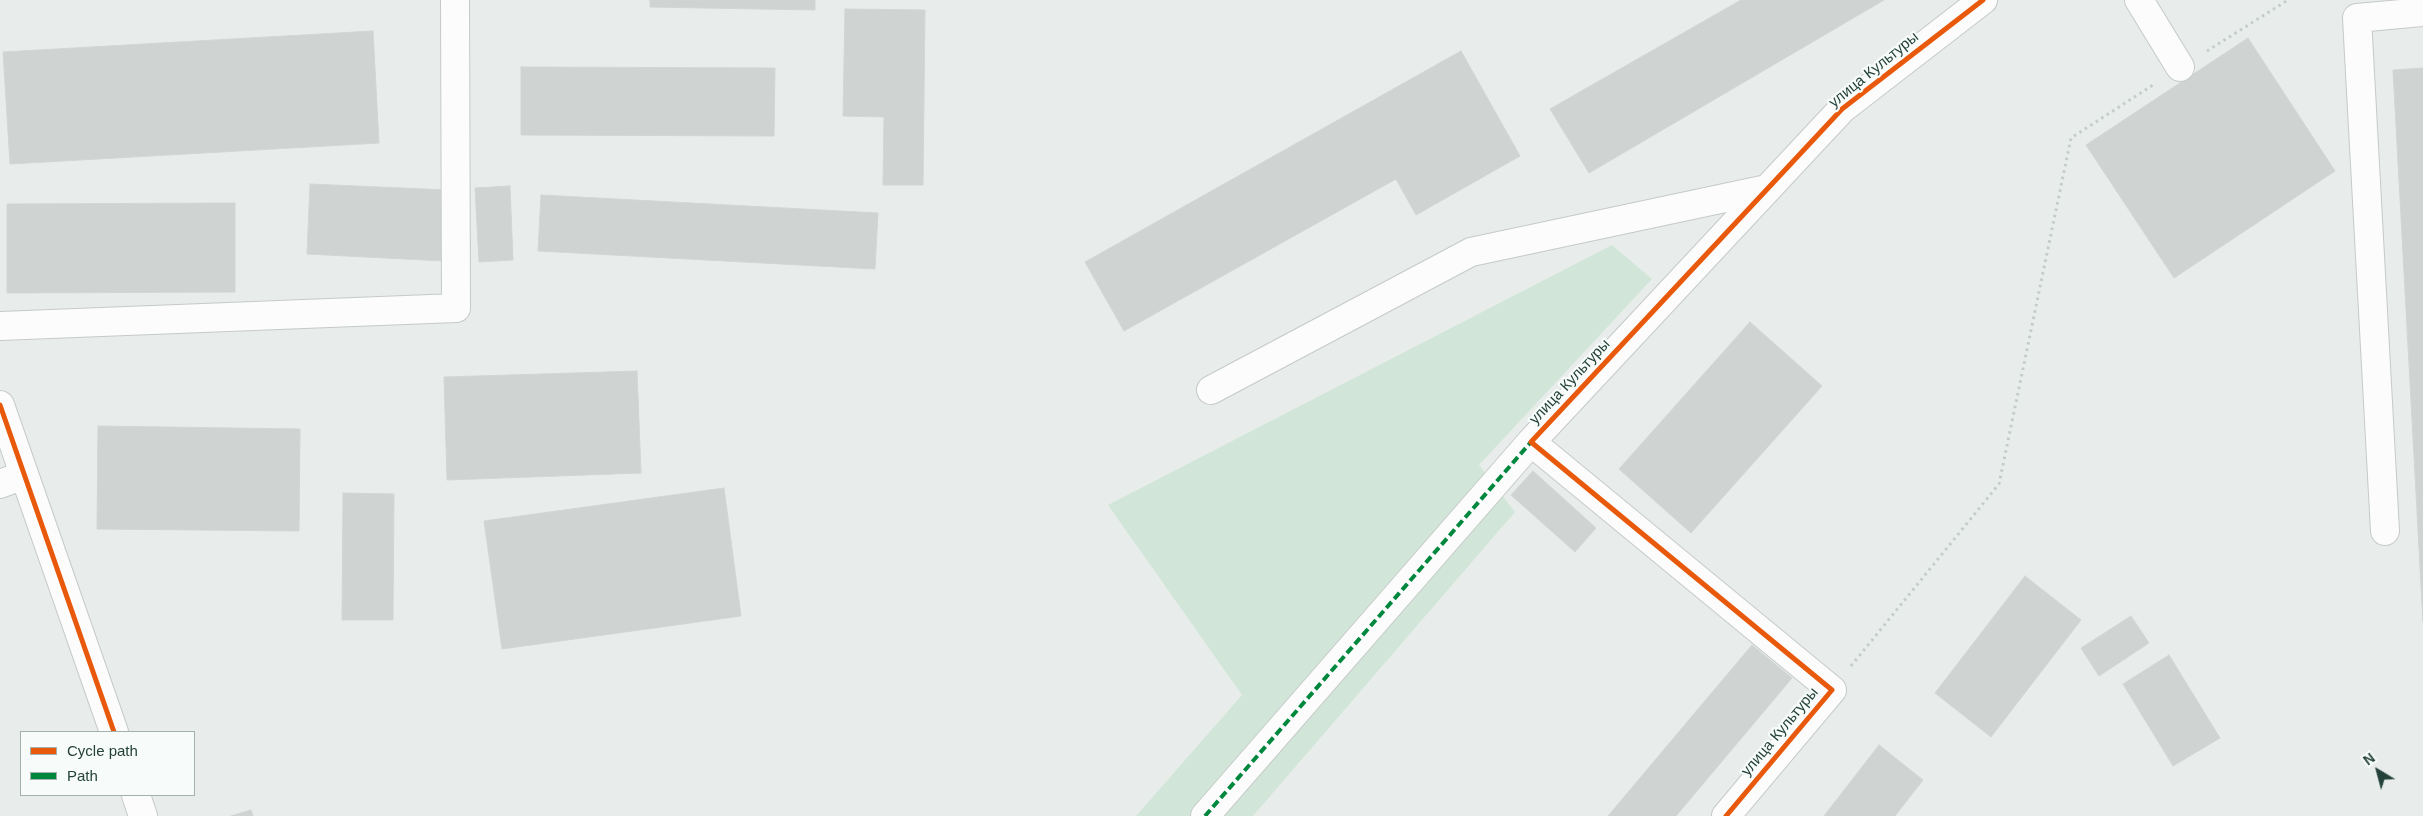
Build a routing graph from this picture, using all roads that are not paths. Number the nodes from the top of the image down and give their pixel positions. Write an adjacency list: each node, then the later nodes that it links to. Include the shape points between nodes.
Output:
1 (455, 0): 7 (street, via 456,308)
2 (1983, 0): 6 (street, улица Культуры, via 1842,109)
3 (2139, 0): 5 (street)
4 (2423, 12): 12 (street, via 2357,18)
5 (2180, 67)
6 (1767, 188): 8 (street, via 1470,252); 10 (street, улица Культуры)
7 (0, 326)
8 (1211, 390)
9 (0, 406): 11 (street)
10 (1531, 442): 16 (street); 17 (street, улица Культуры, via 1832,690)
11 (12, 479): 13 (street)
12 (2385, 530)
13 (114, 731)
14 (136, 796): 15 (street)
15 (143, 816)
16 (1206, 816)
17 (1726, 816)

